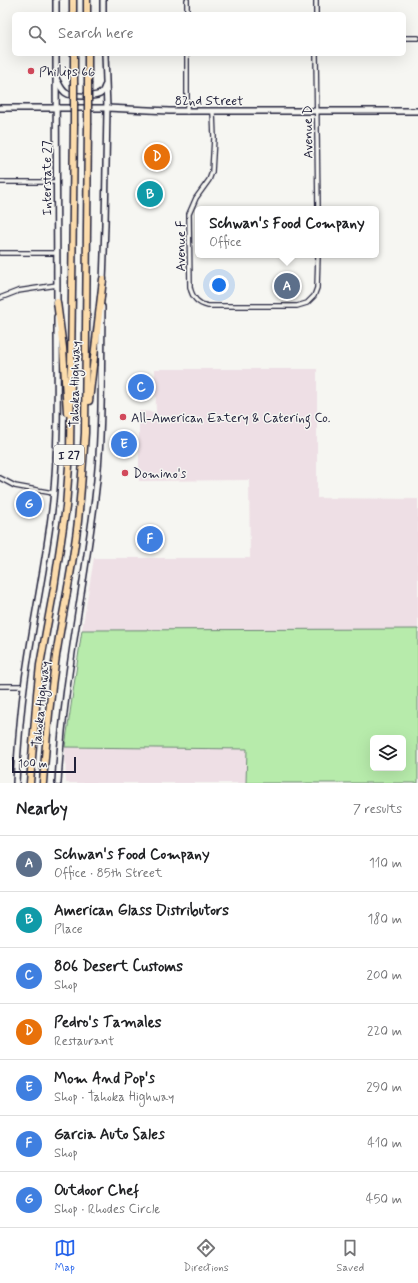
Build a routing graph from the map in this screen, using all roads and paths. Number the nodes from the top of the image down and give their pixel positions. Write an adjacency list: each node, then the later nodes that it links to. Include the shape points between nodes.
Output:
1 (56, 0): 7 (main road)
2 (73, 0): 8 (highway)
3 (87, 0): 9 (highway)
4 (103, 0): 10 (main road)
5 (187, 0): 11 (street)
6 (316, 0): 12 (street)
7 (56, 12)
8 (73, 12)
9 (87, 12)
10 (103, 12)
11 (187, 12)
12 (316, 12)
13 (406, 38): 14 (street)
14 (418, 38)
15 (56, 56): 21 (main road, Interstate 27)
16 (74, 56): 41 (highway, Tahoka Highway / I 27, bridge)
17 (88, 56): 40 (highway, Tahoka Highway / I 27, bridge)
18 (105, 56): 22 (main road)
19 (187, 56): 28 (street)
20 (316, 56): 26 (street, Avenue D)
21 (56, 79): 22 (main road, via 65,93 78,96 100,94); 24 (main road, Interstate 27)
22 (106, 83): 25 (main road)
23 (0, 108): 24 (main road, 82nd Street)
24 (57, 108): 25 (main road, 82nd Street); 31 (main road, Interstate 27)
25 (107, 108): 28 (main road, 82nd Street); 36 (main road)
26 (317, 111): 27 (main road, 82nd Street); 29 (main road, 82nd Street); 32 (street, Avenue D)
27 (418, 111)
28 (187, 112): 29 (main road, 82nd Street)
29 (213, 112): 35 (street, Avenue F, via 212,172 196,198 190,214 191,291 196,300 204,305 297,306 307,302 316,292)
30 (0, 182): 31 (street)
31 (57, 182): 34 (main road, Interstate 27)
32 (318, 206)
33 (0, 253): 34 (street)
34 (57, 253): 37 (main road, Interstate 27)
35 (318, 258)
36 (103, 279): 40 (highway); 49 (main road, Tahoka Highway, via 98,475 67,683)
37 (57, 285): 38 (street, via 18,291); 39 (main road, Interstate 27)
38 (0, 298)
39 (57, 302): 41 (highway); 43 (main road, Tahoka Highway, via 58,405)
40 (85, 433): 48 (highway, Tahoka Highway / I 27, via 78,521 49,708)
41 (70, 434): 47 (highway, Tahoka Highway / I 27, via 66,507 40,664)
42 (0, 478): 43 (street, via 15,486)
43 (53, 493): 45 (main road, Tahoka Highway)
44 (0, 686): 45 (street)
45 (24, 686): 46 (main road, Tahoka Highway)
46 (16, 783)
47 (29, 783)
48 (44, 783)
49 (58, 783)

